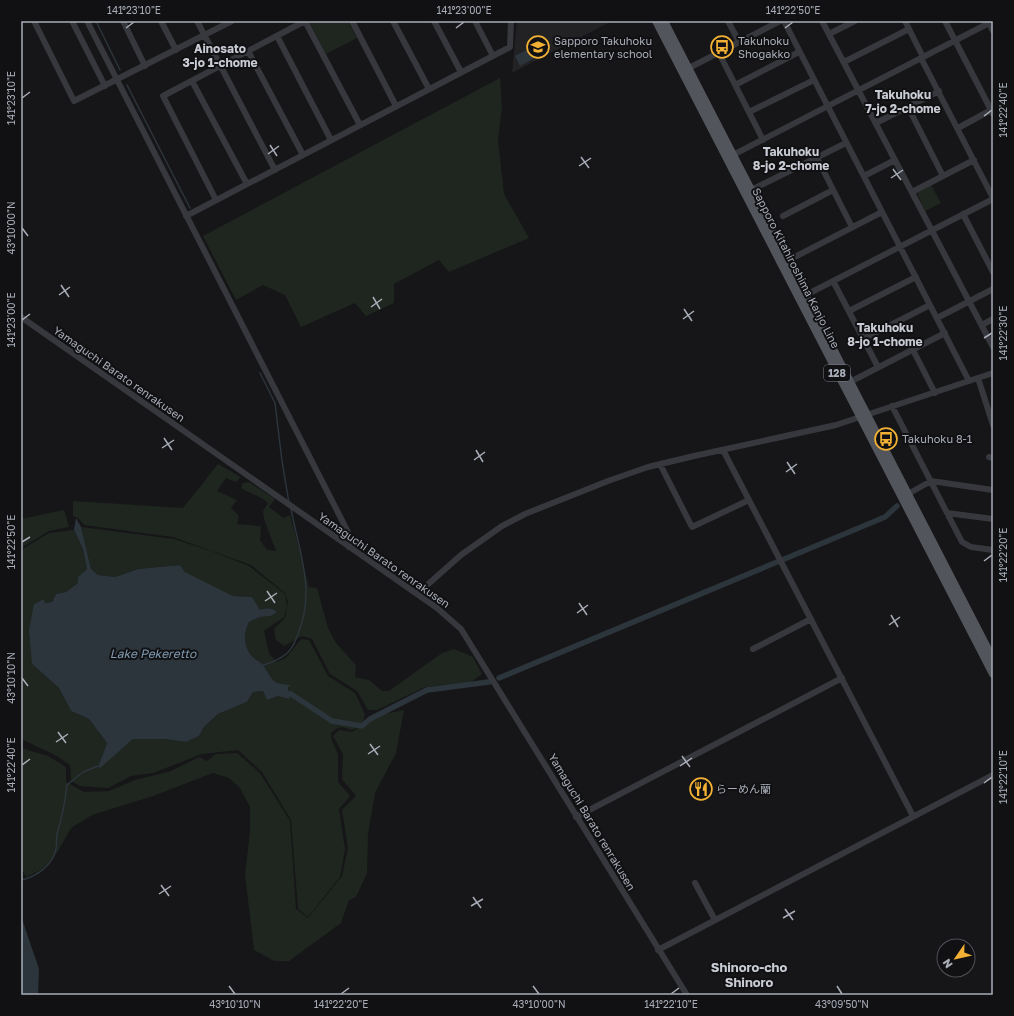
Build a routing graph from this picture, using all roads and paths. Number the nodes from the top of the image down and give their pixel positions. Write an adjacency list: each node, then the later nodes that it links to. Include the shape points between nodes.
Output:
1 (34, 21): 46 (street, via 74,101)
2 (72, 21): 46 (street)
3 (87, 21): 43 (street)
4 (122, 21): 38 (street)
5 (161, 21): 31 (street)
6 (197, 21): 27 (street)
7 (232, 21): 27 (street)
8 (305, 21): 28 (street); 56 (street)
9 (352, 21): 50 (street)
10 (392, 21): 47 (street)
11 (434, 21): 41 (street)
12 (475, 21): 35 (street)
13 (511, 21): 35 (street, via 510,47)
14 (656, 21): 40 (main road, Sapporo Kitahiroshima Kanjo Line / 128)
15 (664, 21): 40 (main road, Sapporo Kitahiroshima Kanjo Line / 128)
16 (728, 21): 30 (street)
17 (780, 21): 30 (street)
18 (784, 21): 33 (street)
19 (822, 21): 26 (street)
20 (855, 21): 26 (street)
21 (905, 21): 24 (street)
22 (945, 21): 29 (street)
23 (989, 22): 25 (street); 29 (street)
24 (909, 29): 36 (street); 37 (street)
25 (993, 31)
26 (829, 34): 37 (street)
27 (205, 35): 31 (street); 39 (street)
28 (277, 36): 32 (street); 58 (street)
29 (955, 41): 36 (street); 53 (street)
30 (739, 42): 34 (street)
31 (176, 50): 38 (street)
32 (248, 51): 39 (street); 61 (street)
33 (800, 52): 42 (street); 45 (street)
34 (719, 53): 40 (street); 45 (street)
35 (493, 56): 41 (street)
36 (922, 58): 48 (street); 49 (street)
37 (844, 62): 48 (street)
38 (145, 66): 43 (street)
39 (221, 66): 44 (street); 66 (street)
40 (685, 70): 62 (main road, Sapporo Kitahiroshima Kanjo Line / 128)
41 (461, 72): 47 (street)
42 (814, 80): 51 (street); 54 (street)
43 (117, 81): 46 (street); 77 (street)
44 (192, 81): 69 (street); 74 (street, via 163,96)
45 (735, 85): 54 (street)
46 (105, 86)
47 (429, 89): 50 (street)
48 (859, 90): 51 (street); 55 (street)
49 (939, 91): 52 (street); 57 (street)
50 (396, 106): 56 (street)
51 (828, 107): 59 (street); 60 (street)
52 (908, 107): 55 (street); 68 (street)
53 (992, 111): 57 (street)
54 (749, 112): 59 (street)
55 (876, 123): 64 (street)
56 (360, 125): 58 (street)
57 (958, 128): 65 (street)
58 (331, 140): 61 (street)
59 (763, 140): 62 (street)
60 (846, 143): 63 (street); 67 (street)
61 (303, 155): 66 (street)
62 (730, 156): 70 (main road, Sapporo Kitahiroshima Kanjo Line / 128); 87 (main road, Sapporo Kitahiroshima Kanjo Line / 128)
63 (817, 158): 70 (street); 71 (street)
64 (895, 160): 67 (street); 72 (street)
65 (974, 160): 68 (street); 73 (street)
66 (275, 170): 69 (street)
67 (864, 176): 75 (street)
68 (942, 176): 72 (street)
69 (247, 184): 74 (street)
70 (751, 190): 82 (main road, Sapporo Kitahiroshima Kanjo Line / 128)
71 (833, 190): 78 (street); 79 (street)
72 (912, 192): 80 (street)
73 (993, 198): 76 (street)
74 (216, 200): 77 (street)
75 (882, 212): 79 (street); 81 (street)
76 (963, 214): 80 (street); 83 (street)
77 (186, 216): 116 (street, via 350,536)
78 (783, 216)
79 (852, 227): 82 (street)
80 (932, 230): 81 (street); 88 (street)
81 (900, 247): 84 (street); 85 (street)
82 (788, 261): 87 (main road, Sapporo Kitahiroshima Kanjo Line / 128)
83 (993, 272)
84 (916, 277): 89 (street); 90 (street)
85 (833, 281): 87 (street); 90 (street)
86 (993, 288): 88 (street)
87 (802, 297): 103 (main road, Sapporo Kitahiroshima Kanjo Line / 128); 106 (main road, Sapporo Kitahiroshima Kanjo Line / 128)
88 (969, 301): 92 (street); 94 (street)
89 (930, 305): 92 (street); 96 (street)
90 (849, 311): 96 (street)
91 (21, 317): 116 (street, Yamaguchi Barato renrakusen)
92 (937, 318): 95 (street)
93 (993, 319): 94 (street)
94 (982, 325): 97 (street)
95 (945, 333): 98 (street); 102 (street)
96 (863, 338): 99 (street)
97 (993, 348)
98 (913, 350): 99 (street); 104 (street)
99 (878, 367): 103 (street)
100 (993, 373): 101 (street)
101 (978, 378): 102 (street); 107 (street)
102 (970, 381): 104 (street)
103 (850, 382): 106 (main road, Sapporo Kitahiroshima Kanjo Line / 128)
104 (935, 393): 105 (street)
105 (892, 406): 106 (street); 110 (street)
106 (864, 416): 108 (street, via 836,425); 112 (main road, Sapporo Kitahiroshima Kanjo Line / 128); 122 (main road, Sapporo Kitahiroshima Kanjo Line / 128)
107 (993, 426)
108 (723, 450): 109 (street); 113 (street)
109 (660, 464): 113 (street, via 692,527); 118 (street, via 601,484 525,514 502,526 461,555)
110 (931, 481): 111 (street); 112 (street); 114 (street)
111 (993, 490)
112 (908, 494): 121 (main road, Sapporo Kitahiroshima Kanjo Line / 128)
113 (749, 500): 119 (street)
114 (947, 513): 115 (street); 117 (street, via 962,542 970,547)
115 (993, 519)
116 (349, 547): 118 (street, Yamaguchi Barato renrakusen)
117 (993, 550)
118 (417, 594): 126 (street, Yamaguchi Barato renrakusen, via 437,608 467,636)
119 (811, 619): 120 (street); 123 (street)
120 (753, 649)
121 (993, 659)
122 (993, 674)
123 (842, 678): 125 (street); 126 (street)
124 (993, 775): 125 (street)
125 (913, 816): 128 (street)
126 (576, 817): 129 (street, Yamaguchi Barato renrakusen)
127 (695, 883): 128 (street)
128 (715, 920): 129 (street)
129 (658, 950): 130 (street, Yamaguchi Barato renrakusen)
130 (687, 995)

